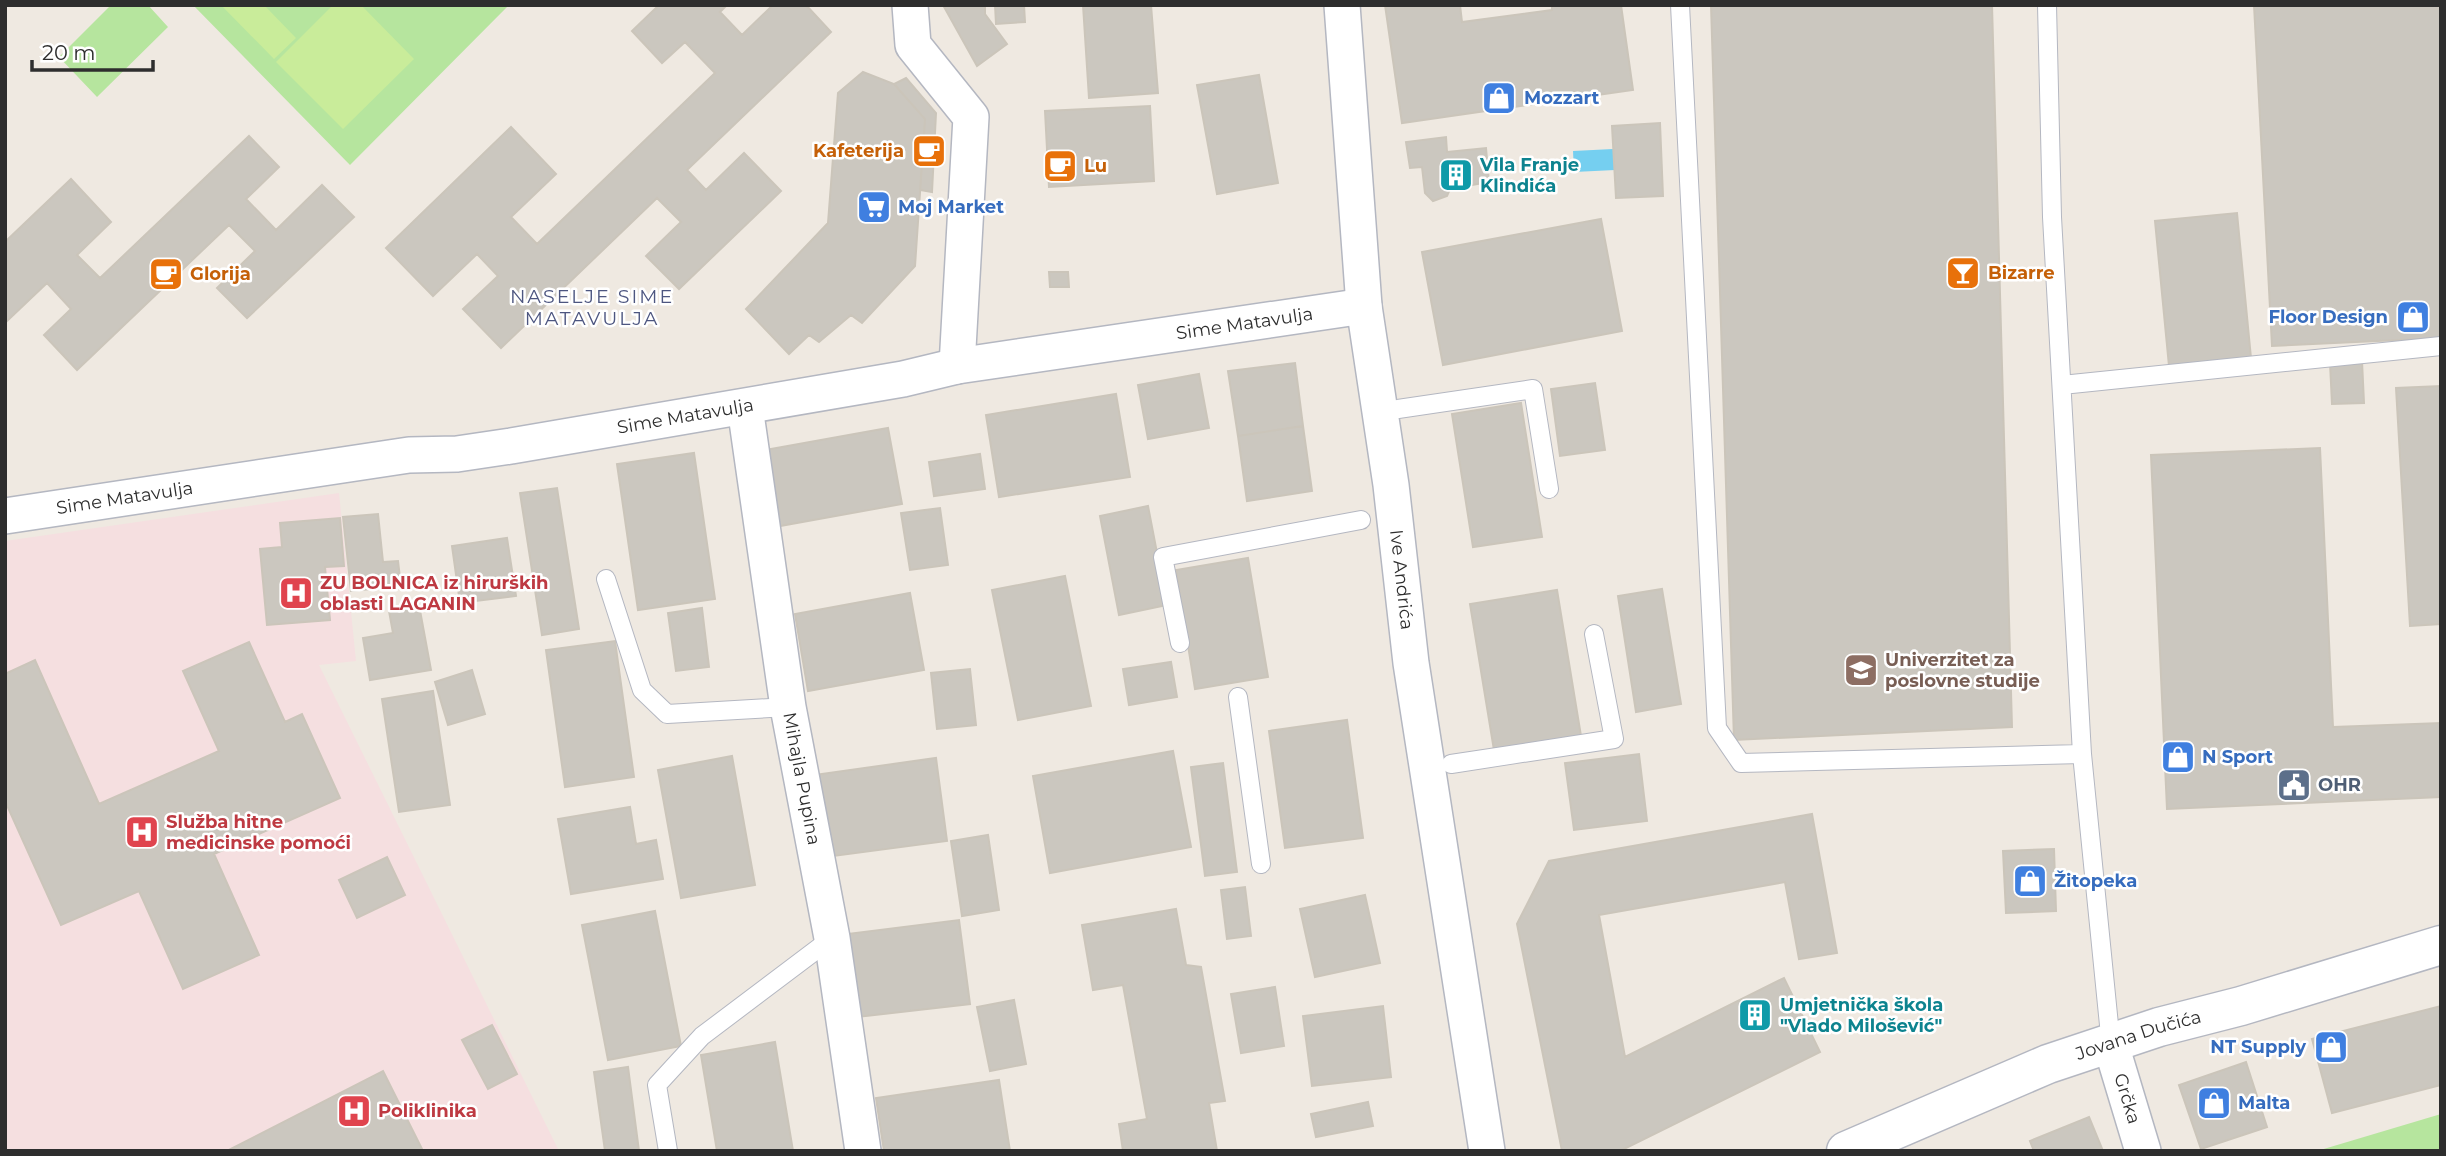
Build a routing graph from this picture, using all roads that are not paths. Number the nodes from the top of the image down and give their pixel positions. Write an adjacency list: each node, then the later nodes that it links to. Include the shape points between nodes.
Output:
1 (910, 5): 7 (street, via 914,46 971,117)
2 (1342, 5): 5 (street, Ive Andrića)
3 (1680, 5): 19 (lane, via 1717,728 1741,762)
4 (2047, 5): 8 (lane)
5 (1364, 306): 7 (street, Sime Matavulja); 27 (street, Ive Andrića, via 1411,663)
6 (2441, 346): 8 (lane)
7 (957, 366): 9 (street, Sime Matavulja)
8 (2062, 385): 19 (lane)
9 (745, 407): 12 (street, Sime Matavulja, via 471,452 409,455); 18 (street, Mihajla Pupina)
10 (1398, 410): 11 (lane, via 1533,389)
11 (1549, 489)
12 (5, 516)
13 (1361, 520): 16 (lane, via 1163,557)
14 (606, 579): 18 (lane, via 642,690 667,714)
15 (1594, 634): 20 (lane, via 1614,739)
16 (1180, 643)
17 (1238, 697): 21 (lane)
18 (788, 706): 22 (street, Mihajla Pupina)
19 (2082, 754): 24 (lane)
20 (1451, 764)
21 (1261, 864)
22 (832, 938): 25 (lane, via 702,1036 657,1085); 26 (street, Mihajla Pupina)
23 (2441, 945): 24 (street, Jovana Dučića)
24 (2111, 1045): 28 (street, Jovana Dučića, via 2048,1064); 29 (street, Grčka)
25 (668, 1151)
26 (863, 1151)
27 (1488, 1151)
28 (1846, 1151)
29 (2143, 1151)

